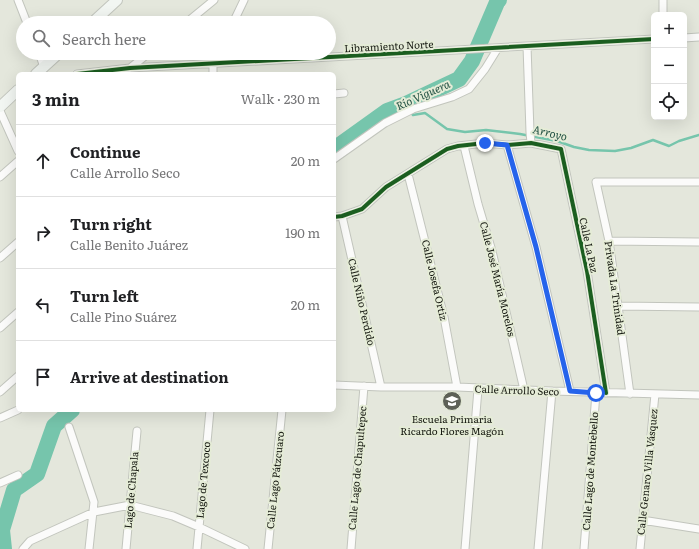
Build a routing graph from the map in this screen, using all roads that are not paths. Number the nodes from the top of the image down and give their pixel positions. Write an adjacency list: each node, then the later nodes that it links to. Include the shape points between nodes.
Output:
1 (18, 0): 7 (street)
2 (117, 0): 8 (street)
3 (214, 0): 9 (street)
4 (244, 0): 10 (street)
5 (663, 0): 6 (street)
6 (663, 12)
7 (24, 16)
8 (100, 16)
9 (195, 16)
10 (236, 16)
11 (699, 37): 12 (street)
12 (687, 38)
13 (651, 39): 14 (street, Libramiento Norte)
14 (527, 46): 15 (street, Libramiento Norte); 33 (street)
15 (498, 48): 16 (street, Libramiento Norte); 37 (street, via 469,89 385,123)
16 (336, 57)
17 (42, 60): 23 (street)
18 (52, 60): 23 (street)
19 (140, 60): 24 (street)
20 (215, 60): 22 (street)
21 (284, 60): 22 (street, Libramiento Norte)
22 (213, 64): 24 (street, Libramiento Norte); 27 (street)
23 (44, 67): 25 (street)
24 (130, 68): 26 (street, Libramiento Norte)
25 (38, 72)
26 (94, 72)
27 (213, 72)
28 (16, 92): 31 (street)
29 (344, 93): 30 (street)
30 (336, 94)
31 (0, 107)
32 (0, 111): 36 (street)
33 (531, 138): 34 (street); 63 (street, Calle La Paz, via 561,149 587,271)
34 (507, 145): 35 (street, via 485,143); 60 (street, via 536,247)
35 (464, 146): 39 (street, via 447,149); 58 (street, Calle José María Morelos, via 492,251)
36 (16, 147)
37 (336, 158)
38 (16, 163): 40 (street)
39 (408, 174): 42 (street, via 386,187 362,209); 56 (street, Calle Josefa Ortiz, via 444,317)
40 (0, 177)
41 (699, 182): 44 (street, Privada La Trinidad, via 596,182)
42 (342, 216): 43 (street); 55 (street, Calle Niño Perdido)
43 (336, 217)
44 (609, 241): 45 (street); 48 (street, Privada La Trinidad)
45 (699, 242)
46 (16, 244): 47 (street)
47 (0, 258)
48 (618, 306): 49 (street); 64 (street, Privada La Trinidad)
49 (699, 307)
50 (16, 314): 51 (street)
51 (0, 328)
52 (16, 378): 61 (street)
53 (336, 385): 54 (street, Calle Arrollo Seco)
54 (364, 386): 55 (street, Calle Arrollo Seco); 86 (street, Calle Lago de Chapultepec)
55 (381, 387): 56 (street, Calle Arrollo Seco)
56 (457, 387): 57 (street, Calle Arrollo Seco)
57 (478, 388): 58 (street, Calle Arrollo Seco); 87 (street)
58 (524, 390): 59 (street, Calle Arrollo Seco)
59 (552, 391): 60 (street, Calle Arrollo Seco); 88 (street)
60 (570, 391): 62 (street, Calle Arrollo Seco)
61 (0, 392)
62 (596, 393): 63 (street, Calle Arrollo Seco); 89 (street, Calle Lago de Montebello)
63 (606, 393): 64 (street, Calle Arrollo Seco)
64 (630, 394): 65 (street, Calle Arrollo Seco)
65 (655, 394): 66 (street, Calle Arrollo Seco); 77 (street, Calle Genaro Villa Vásquez)
66 (699, 395)
67 (16, 411): 70 (street)
68 (210, 412): 78 (street, Lago de Texcoco)
69 (282, 412): 85 (street, Calle Lago Pátzcuaro)
70 (1, 415)
71 (70, 427): 76 (street, via 94,502)
72 (137, 431): 75 (street, Lago de Chapala)
73 (18, 475): 74 (street)
74 (0, 483)
75 (130, 505): 76 (street); 78 (street, via 173,516); 82 (street, Lago de Chapala)
76 (94, 512): 80 (street, via 30,541); 81 (street)
77 (642, 520): 79 (street); 90 (street, Calle Genaro Villa Vásquez)
78 (199, 527): 83 (street, Lago de Texcoco); 84 (street)
79 (699, 529)
80 (23, 549)
81 (89, 549)
82 (126, 549)
83 (197, 549)
84 (245, 549)
85 (268, 549)
86 (351, 549)
87 (465, 549)
88 (538, 549)
89 (584, 549)
90 (640, 549)

